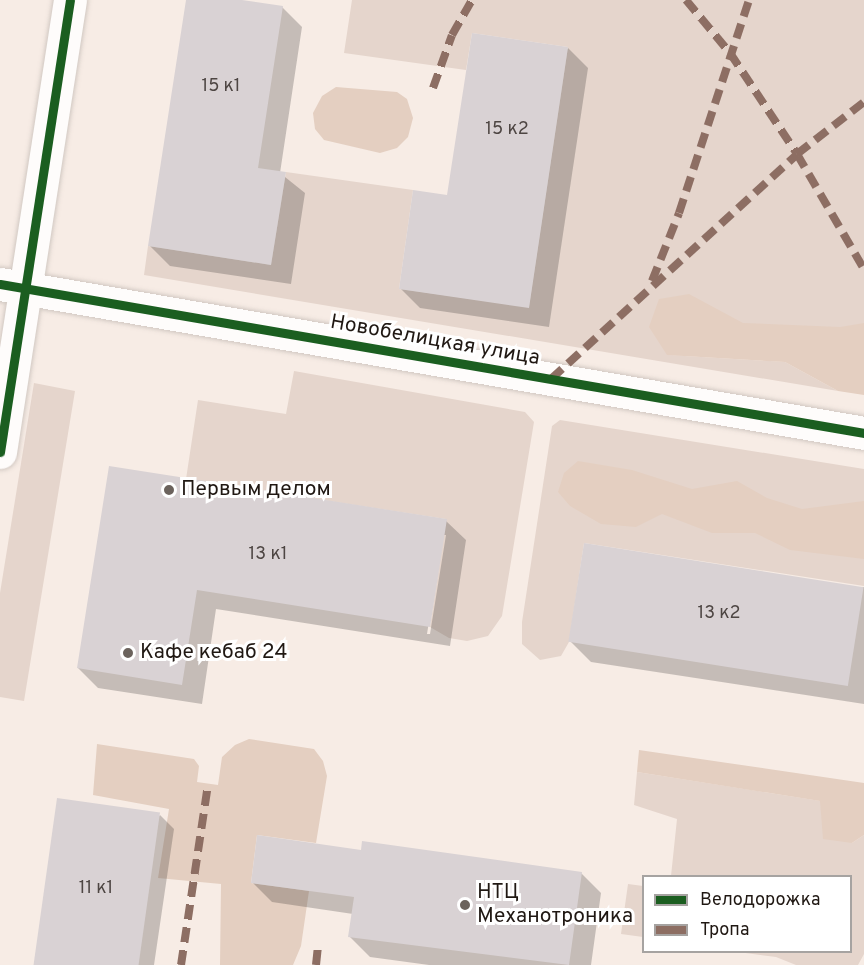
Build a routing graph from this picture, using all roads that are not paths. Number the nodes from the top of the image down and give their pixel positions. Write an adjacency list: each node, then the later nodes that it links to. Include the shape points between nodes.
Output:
1 (70, 0): 2 (street)
2 (14, 287): 3 (street, Новобелицкая улица); 4 (street)
3 (864, 433)
4 (0, 452)

